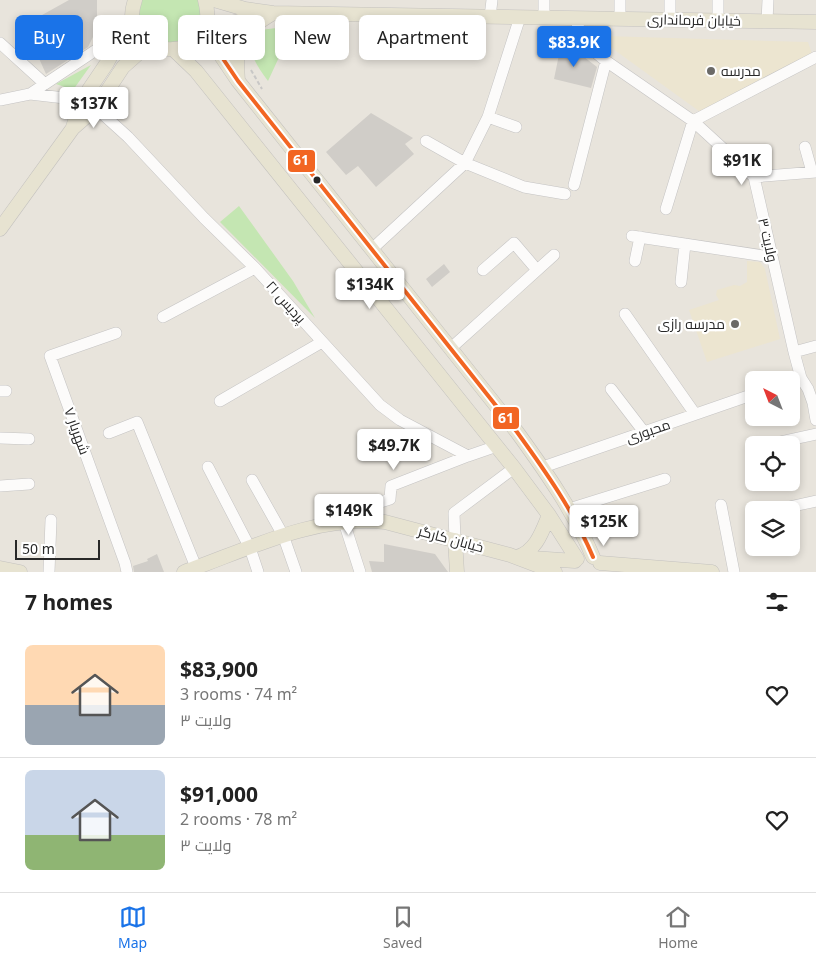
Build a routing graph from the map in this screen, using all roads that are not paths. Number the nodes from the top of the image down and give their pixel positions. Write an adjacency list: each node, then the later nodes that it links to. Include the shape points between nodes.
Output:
1 (205, 0): 10 (main road)
2 (214, 0): 9 (main road, خیابان فرمانداری)
3 (492, 0): 12 (street)
4 (544, 0): 14 (street)
5 (620, 0): 16 (street)
6 (670, 0): 17 (street)
7 (718, 0): 18 (street)
8 (768, 0): 19 (street)
9 (273, 13): 11 (main road, خیابان فرمانداری); 12 (main road, خیابان فرمانداری); 31 (main road, via 244,34 238,50)
10 (207, 15)
11 (265, 15)
12 (490, 17): 13 (main road, خیابان فرمانداری)
13 (520, 18): 14 (main road, خیابان فرمانداری); 37 (street)
14 (544, 18): 15 (main road, خیابان فرمانداری)
15 (575, 18): 16 (main road, خیابان فرمانداری); 30 (street, via 590,48)
16 (620, 19): 17 (main road, خیابان فرمانداری)
17 (670, 20): 18 (main road, خیابان فرمانداری)
18 (718, 21): 19 (main road, خیابان فرمانداری)
19 (767, 21): 20 (main road, خیابان فرمانداری)
20 (816, 22)
21 (0, 43): 32 (street)
22 (168, 50): 23 (main road)
23 (174, 50): 24 (main road); 80 (main road, via 196,71)
24 (178, 50)
25 (93, 52): 32 (street)
26 (816, 57): 38 (street)
27 (108, 60): 35 (main road)
28 (132, 60): 36 (main road)
29 (224, 60): 31 (main road)
30 (606, 61): 38 (street); 46 (street)
31 (238, 80): 51 (main road)
32 (45, 84): 33 (street)
33 (30, 94): 34 (street); 35 (street)
34 (0, 100)
35 (82, 100): 40 (main road)
36 (96, 108): 40 (main road); 55 (street, پردیس ۲۱)
37 (488, 117): 39 (street); 43 (street)
38 (693, 121): 45 (street); 48 (street)
39 (516, 127)
40 (72, 128): 49 (main road)
41 (426, 141): 43 (street)
42 (805, 147): 44 (street)
43 (466, 163): 47 (street, via 524,187); 51 (street)
44 (814, 172): 45 (street)
45 (754, 177): 53 (street, ولایت ۳)
46 (574, 184)
47 (565, 194)
48 (666, 208)
49 (0, 229)
50 (685, 244): 53 (street); 54 (street, via 636,237); 58 (street)
51 (372, 249): 64 (main road)
52 (554, 255): 57 (street)
53 (771, 257): 65 (street, ولایت ۳)
54 (635, 261)
55 (255, 268): 60 (street); 62 (street, پردیس ۲۱)
56 (483, 270): 57 (street, via 514,242)
57 (537, 270): 64 (street)
58 (681, 282)
59 (625, 314): 72 (street)
60 (163, 318)
61 (116, 332): 107 (street, شهریار ۷, via 50,356)
62 (322, 342): 70 (street); 81 (street, پردیس ۲۱, via 380,405 400,420)
63 (816, 346): 65 (street)
64 (451, 348): 83 (main road)
65 (794, 352): 66 (street, ولایت ۳)
66 (795, 371)
67 (800, 382): 71 (street, ولایت ۳, via 808,389)
68 (611, 388): 74 (street)
69 (745, 397): 72 (street, محبوری)
70 (220, 400)
71 (815, 403): 73 (street, ولایت ۳)
72 (695, 414): 74 (street, محبوری)
73 (816, 420)
74 (644, 432): 83 (street, محبوری)
75 (109, 433): 104 (street, via 138,422)
76 (816, 434): 78 (street)
77 (0, 438): 79 (street)
78 (800, 438)
79 (29, 439)
80 (497, 446): 81 (street); 84 (main road)
81 (468, 456): 95 (street, via 391,486 390,499 368,506)
82 (208, 467): 99 (street)
83 (543, 467): 92 (main road)
84 (514, 468): 93 (main road); 98 (street, via 454,512)
85 (665, 479): 92 (street)
86 (252, 480): 97 (street)
87 (29, 484): 88 (street)
88 (0, 486)
89 (816, 501): 90 (street)
90 (800, 505)
91 (721, 506): 114 (street)
92 (569, 509): 102 (main road)
93 (549, 515): 100 (main road, via 538,540); 101 (main road)
94 (51, 520): 106 (street)
95 (369, 521): 96 (main road, خیابان کارگر); 98 (main road, خیابان کارگر)
96 (344, 522): 97 (main road, خیابان کارگر, via 313,526); 110 (street)
97 (283, 535): 99 (main road, خیابان کارگر); 109 (street)
98 (455, 540): 100 (main road, خیابان کارگر); 111 (main road)
99 (250, 548): 104 (main road, خیابان کارگر); 108 (street)
100 (517, 557): 101 (main road); 112 (main road)
101 (574, 564): 102 (main road, via 586,556)
102 (599, 564): 113 (main road)
103 (0, 568): 105 (main road)
104 (193, 570)
105 (20, 572)
106 (49, 572)
107 (127, 572)
108 (258, 572)
109 (296, 572)
110 (360, 572)
111 (457, 572)
112 (555, 572)
113 (712, 572)
114 (734, 572)

